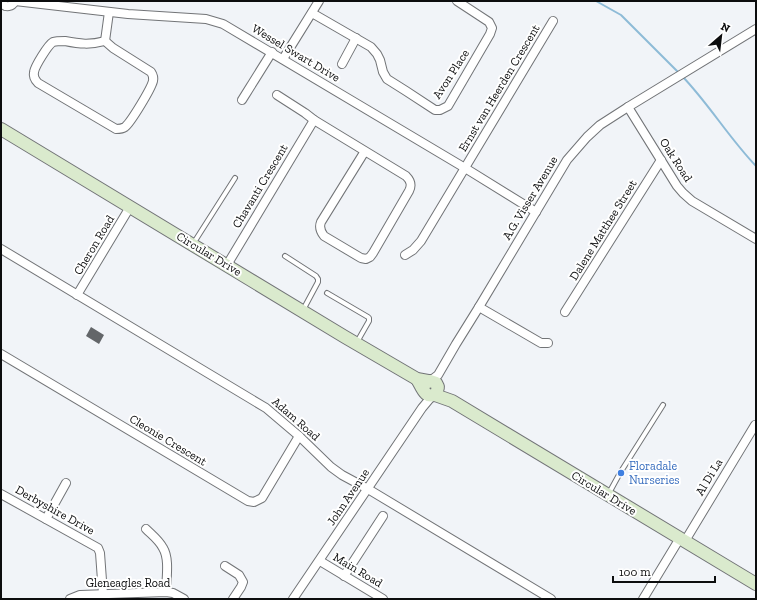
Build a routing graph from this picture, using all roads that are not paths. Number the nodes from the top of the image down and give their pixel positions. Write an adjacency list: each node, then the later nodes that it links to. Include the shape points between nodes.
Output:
1 (15, 1): 4 (street, via 12,5); 5 (street, Wessel Swart Drive)
2 (319, 1): 6 (street)
3 (457, 1): 9 (street, Avon Place, via 489,22 492,28 448,106 440,110 435,110 389,81 375,51)
4 (2, 6)
5 (109, 12): 10 (street); 11 (street, Wessel Swart Drive, via 206,19 230,27)
6 (312, 13): 9 (street, Avon Place); 12 (street)
7 (553, 21): 21 (street, Ernst van Heerden Crescent)
8 (756, 29): 16 (street, A.G. Visser Avenue)
9 (356, 38): 13 (street)
10 (105, 41): 10 (street, via 154,76 141,105 121,129 116,129 38,84 34,74 52,43 66,41 94,44)
11 (272, 52): 12 (street, Wessel Swart Drive); 15 (street)
12 (283, 59): 21 (street, Wessel Swart Drive)
13 (342, 64)
14 (277, 95): 17 (street)
15 (242, 100)
16 (628, 107): 20 (street, Oak Road); 24 (street, A.G. Visser Avenue, via 587,136 567,160)
17 (314, 120): 19 (street); 30 (street, Chavanti Crescent)
18 (1, 129): 23 (street, Circular Drive)
19 (365, 151): 19 (street, via 406,176 411,186 373,253 366,260 324,236 320,227)
20 (661, 160): 25 (street, Oak Road, via 677,186 689,199); 35 (street, Dalene Matthee Street)
21 (465, 168): 24 (street, Wessel Swart Drive); 28 (street, Ernst van Heerden Crescent, via 421,241)
22 (235, 178): 26 (lane)
23 (130, 207): 26 (street, Circular Drive); 32 (street, Cheron Road)
24 (536, 212): 33 (street, A.G. Visser Avenue)
25 (756, 239)
26 (192, 244): 30 (street, Circular Drive)
27 (1, 249): 32 (street, Adam Road)
28 (405, 255)
29 (285, 256): 34 (lane, via 318,279)
30 (227, 265): 34 (street, Circular Drive)
31 (327, 293): 36 (lane, via 369,318)
32 (77, 295): 42 (street, Adam Road, via 266,408)
33 (479, 307): 37 (street, via 541,343); 39 (street, A.G. Visser Avenue)
34 (303, 311): 36 (street, Circular Drive)
35 (566, 312)
36 (356, 343): 39 (street, Circular Drive)
37 (548, 343)
38 (1, 354): 42 (street, Cleonie Crescent, via 248,502 262,498)
39 (430, 386): 44 (street, John Avenue, via 422,408); 46 (street, Circular Drive)
40 (663, 405): 46 (lane)
41 (755, 425): 50 (street, Al Di La)
42 (299, 436): 44 (street, Adam Road, via 342,475)
43 (66, 483): 48 (street)
44 (368, 489): 51 (street, John Avenue); 62 (street, Adam Road)
45 (1, 494): 48 (street, Derbyshire Drive)
46 (608, 495): 50 (street, Circular Drive)
47 (383, 516): 53 (street)
48 (46, 519): 56 (street, Derbyshire Drive, via 98,548)
49 (146, 529): 55 (street, via 160,543 166,554)
50 (683, 540): 54 (street, Circular Drive); 63 (street, Al Di La)
51 (320, 561): 53 (street, Main Road); 60 (street, John Avenue)
52 (225, 566): 59 (street, via 240,575 243,582)
53 (344, 576): 61 (street, Main Road)
54 (755, 581)
55 (166, 592): 56 (street, Gleneagles Road); 58 (street, Gleneagles Road)
56 (103, 594): 57 (street, Gleneagles Road, via 80,595)
57 (70, 599)
58 (184, 599)
59 (233, 599)
60 (294, 599)
61 (383, 599)
62 (551, 599)
63 (643, 599)

